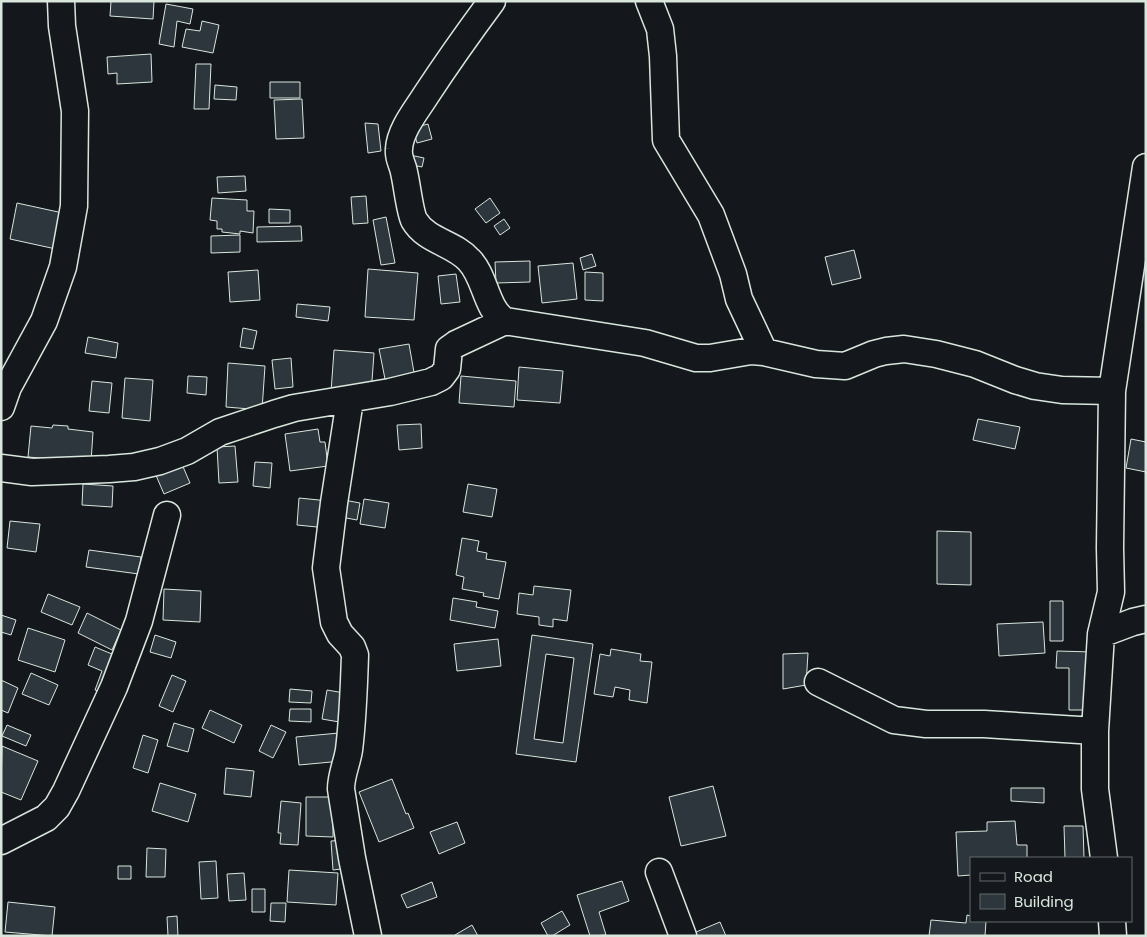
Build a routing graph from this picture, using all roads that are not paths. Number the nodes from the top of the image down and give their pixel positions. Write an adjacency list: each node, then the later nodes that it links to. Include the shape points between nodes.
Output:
1 (61, 1): 9 (street, via 75,111 74,206 64,267 44,321 8,387)
2 (492, 1): 5 (street, via 419,107 404,132 399,148 414,219 431,237 470,260 480,273 497,316)
3 (649, 1): 6 (street, via 660,28 666,140 711,215 739,299)
4 (1146, 167): 7 (street)
5 (505, 321): 6 (street, via 645,343 696,358); 8 (street, via 449,349 447,370 432,382)
6 (764, 352): 7 (street, via 791,360 845,366 886,351 904,349 974,364 1035,386)
7 (1112, 391): 13 (street, via 1112,592)
8 (350, 400): 10 (street, via 274,414 220,432 187,451 134,467 32,472); 20 (street, via 326,568 334,622 354,655 353,715 341,789)
9 (1, 407)
10 (1, 468)
11 (167, 516): 16 (street, via 138,621 114,687 66,791 46,818)
12 (1146, 619): 13 (street)
13 (1100, 634): 15 (street)
14 (818, 682): 15 (street, via 894,720)
15 (1095, 731): 17 (street, via 1095,789)
16 (1, 841)
17 (1104, 857)
18 (660, 872): 21 (street)
19 (1112, 922): 22 (street)
20 (368, 936)
21 (683, 936)
22 (1113, 936)

